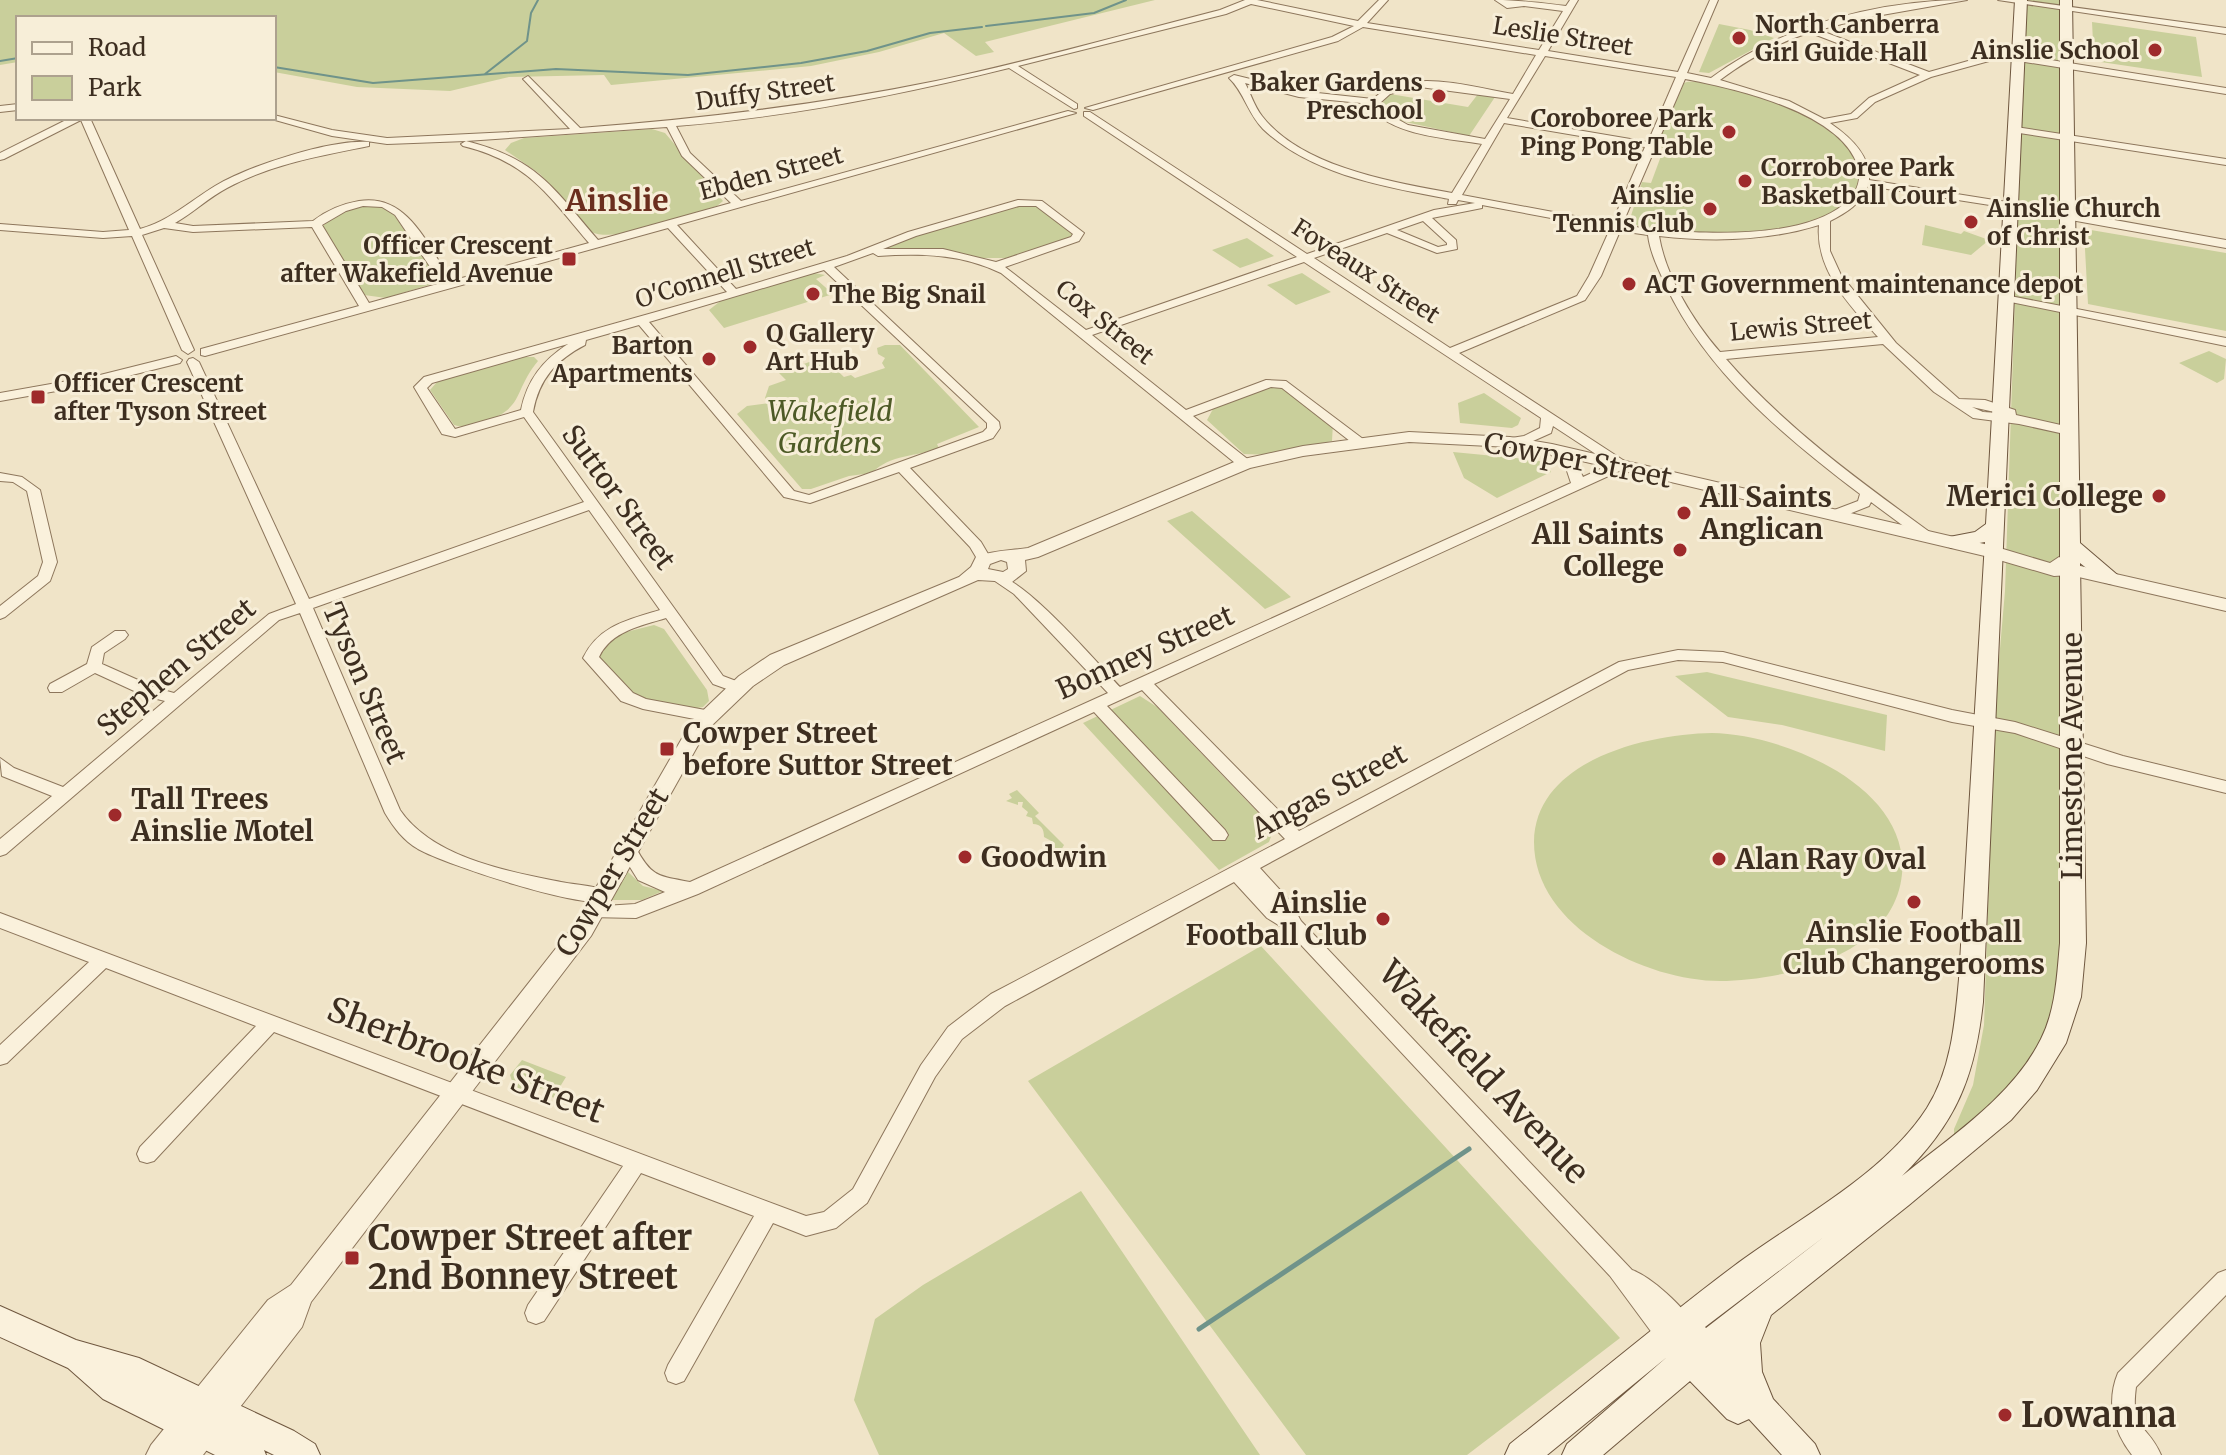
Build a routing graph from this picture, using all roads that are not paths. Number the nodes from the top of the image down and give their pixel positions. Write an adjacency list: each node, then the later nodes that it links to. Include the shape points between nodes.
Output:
1 (1252, 0): 12 (street, Leslie Street, via 1292,13); 17 (street, Duffy Street)
2 (1384, 0): 12 (street)
3 (1499, 0): 7 (street, via 1507,5)
4 (1714, 0): 20 (street)
5 (1963, 0): 8 (street)
6 (2002, 0): 9 (street)
7 (1522, 1): 10 (street)
8 (1938, 1): 13 (street)
9 (2021, 1): 11 (street); 16 (main road)
10 (1571, 5): 15 (street)
11 (2066, 5): 14 (street); 18 (main road, Limestone Avenue)
12 (1362, 24): 15 (street, Leslie Street); 19 (street, via 1322,43)
13 (1814, 31): 21 (street); 24 (street, via 1749,58)
14 (2226, 31)
15 (1542, 53): 20 (street, Leslie Street); 28 (street)
16 (2019, 61): 18 (street); 21 (street, via 1986,58); 38 (main road)
17 (1012, 66): 30 (street); 37 (street, Duffy Street, via 833,103)
18 (2066, 68): 26 (street); 43 (main road, Limestone Avenue)
19 (1223, 71): 23 (street); 31 (street)
20 (1681, 75): 24 (street, Leslie Street); 47 (street)
21 (1928, 75): 32 (street, via 1872,100)
22 (528, 79): 39 (street)
23 (1237, 80): 25 (street); 27 (street)
24 (1712, 82): 36 (street, Leslie Street, via 1785,103)
25 (1270, 88): 27 (street); 29 (street)
26 (2226, 91)
27 (1246, 94): 53 (street, via 1265,125 1315,159 1375,180)
28 (1515, 97): 29 (street, via 1420,84 1390,89); 34 (street)
29 (1375, 102): 46 (street, via 1379,113 1399,125)
30 (1073, 110): 31 (street); 55 (street, Ebden Street)
31 (1089, 111): 75 (street, Foveaux Street)
32 (1854, 116): 36 (street); 42 (street)
33 (276, 119): 40 (street, Duffy Street)
34 (1501, 120): 46 (street); 47 (street)
35 (84, 121): 50 (street); 68 (street, Tyson Street)
36 (1823, 122): 42 (street, Leslie Street)
37 (670, 124): 39 (street, Duffy Street); 55 (street, via 686,154)
38 (2016, 129): 43 (street); 57 (main road)
39 (578, 132): 41 (street, Duffy Street)
40 (332, 133): 45 (street, Duffy Street); 48 (street, via 335,143)
41 (523, 136): 44 (street, Duffy Street); 49 (street)
42 (1846, 137): 52 (street, via 1862,162)
43 (2067, 137): 51 (street); 60 (main road, Limestone Avenue)
44 (437, 139): 45 (street, Duffy Street); 49 (street)
45 (387, 141): 48 (street)
46 (1488, 142): 53 (street)
47 (1649, 145): 66 (street)
48 (320, 152): 64 (street, via 228,184)
49 (498, 153): 71 (street, via 539,177)
50 (0, 157)
51 (2226, 162)
52 (1864, 182): 57 (street); 61 (street, via 1855,200)
53 (1455, 196): 56 (street); 58 (street)
54 (1031, 201): 70 (street, O'Connell Street); 77 (street, Cox Street, via 1080,235)
55 (739, 205): 63 (street, Ebden Street)
56 (1500, 205): 58 (street); 66 (street)
57 (2009, 207): 60 (street); 80 (main road)
58 (1438, 212): 59 (street)
59 (1425, 217): 67 (street); 67 (street, via 1453,247 1437,250)
60 (2067, 217): 72 (street); 82 (main road, Limestone Avenue)
61 (1825, 219): 69 (street, via 1752,235); 86 (street, via 1823,246 1833,269)
62 (316, 224): 64 (street, via 193,229); 78 (street, via 350,206 393,208); 81 (street)
63 (670, 224): 71 (street, Ebden Street); 79 (street)
64 (164, 225): 68 (street)
65 (0, 227): 68 (street, via 107,237)
66 (1616, 227): 69 (street); 89 (street, via 1581,298)
67 (1388, 230): 75 (street)
68 (137, 231): 90 (street, Tyson Street)
69 (1653, 232): 91 (street, via 1670,285)
70 (912, 234): 73 (street, via 908,243); 74 (street, O'Connell Street)
71 (596, 244): 78 (street, Ebden Street)
72 (2226, 244)
73 (917, 251): 74 (street, Cox Street); 77 (street, Cox Street)
74 (851, 258): 76 (street, O'Connell Street)
75 (1307, 258): 85 (street); 89 (street, Foveaux Street)
76 (826, 265): 79 (street, O'Connell Street); 105 (street, via 993,422 988,435)
77 (996, 266): 85 (street, Cox Street)
78 (448, 285): 81 (street, Ebden Street)
79 (734, 293): 83 (street, O'Connell Street)
80 (2005, 300): 82 (street); 96 (main road)
81 (366, 308): 90 (street, Ebden Street)
82 (2068, 313): 87 (street); 99 (main road, Limestone Avenue)
83 (642, 321): 84 (street, O'Connell Street); 105 (street, via 789,494 810,499)
84 (601, 333): 88 (street, O'Connell Street); 92 (street, Suttor Street)
85 (1085, 334): 97 (street, Cox Street)
86 (1887, 340): 91 (street, Lewis Street); 96 (street, via 1951,398 1979,416)
87 (2226, 342)
88 (531, 349): 92 (street); 93 (street, O'Connell Street)
89 (1450, 352): 98 (street, Foveaux Street)
90 (191, 356): 94 (street, Ebden Street); 119 (street, Tyson Street)
91 (1718, 356): 108 (street, via 1792,432)
92 (551, 361): 95 (street, Suttor Street, via 529,393)
93 (428, 380): 95 (street, Suttor Street, via 420,387 447,431 461,433)
94 (0, 397)
95 (527, 412): 109 (street, Suttor Street)
96 (2000, 414): 99 (street); 111 (main road)
97 (1185, 415): 100 (street, via 1270,383 1286,385); 103 (street, Cox Street)
98 (1548, 417): 101 (street, via 1540,434); 104 (street, Foveaux Street)
99 (2069, 428): 114 (main road, Limestone Avenue)
100 (1360, 442): 101 (street, Cowper Street, via 1409,437); 103 (street, Cowper Street)
101 (1510, 442): 102 (street, Cowper Street)
102 (1552, 449): 104 (street, Cowper Street); 107 (street, via 1571,463)
103 (1245, 464): 116 (street, Cowper Street)
104 (1621, 465): 107 (street, Bonney Street); 110 (street, Cowper Street)
105 (901, 466): 116 (street)
106 (0, 477): 122 (street, via 24,482 33,490 50,562 45,578)
107 (1579, 485): 125 (street, Bonney Street)
108 (1867, 494): 110 (street, via 1864,503); 112 (street)
109 (592, 504): 119 (street, Stephen Street); 121 (street, Suttor Street)
110 (1834, 515): 112 (street, Cowper Street)
111 (1995, 526): 113 (main road, via 1981,537); 115 (main road)
112 (1926, 536): 113 (street, Cowper Street)
113 (1951, 542): 115 (street, Cowper Street)
114 (2070, 545): 117 (main road, Limestone Avenue); 118 (main road)
115 (1993, 552): 117 (street, Cowper Street, via 2054,570); 132 (main road)
116 (999, 567): 127 (street, Cowper Street, via 805,647); 128 (street)
117 (2070, 569): 118 (street, Cowper Street); 133 (main road, Limestone Avenue)
118 (2111, 578): 120 (street, Cowper Street)
119 (304, 605): 129 (street, Stephen Street, via 274,617); 143 (street, Tyson Street, via 393,813 407,833 478,866)
120 (2226, 605)
121 (669, 612): 127 (street, Suttor Street, via 718,680); 131 (street, Suttor Street, via 610,632 596,644 591,658 627,697)
122 (0, 614)
123 (120, 635): 124 (street, via 97,651)
124 (94, 667): 126 (street); 129 (street)
125 (1144, 683): 128 (street, Bonney Street); 138 (street)
126 (56, 688)
127 (738, 688): 131 (street, Cowper Street)
128 (1118, 694): 130 (street, Bonney Street)
129 (177, 699): 136 (street, Stephen Street)
130 (1096, 705): 137 (street); 142 (street, Bonney Street)
131 (710, 716): 140 (street, Cowper Street, via 681,753)
132 (1985, 725): 133 (street, Angas Street); 138 (street, Angas Street, via 1723,657 1658,657 1624,666); 157 (main road, via 1969,1001 1951,1092 1932,1124 1893,1167 1748,1274)
133 (2072, 748): 135 (street, Angas Street); 154 (main road, Limestone Avenue, via 2073,943 2068,997 2053,1043 2001,1111)
134 (0, 764): 136 (street)
135 (2226, 787)
136 (65, 794): 139 (street, Stephen Street)
137 (1219, 835)
138 (1297, 840): 141 (street, Angas Street)
139 (0, 849)
140 (629, 851): 142 (street, via 647,880); 143 (street, Cowper Street)
141 (1242, 870): 152 (street, Angas Street, via 998,1000 955,1033 928,1071 860,1196); 157 (street, Wakefield Avenue, via 1273,913 1295,926)
142 (692, 889): 143 (street, Bonney Street, via 636,911)
143 (599, 904): 148 (street, Cowper Street)
144 (0, 920): 145 (street, Sherbrooke Street)
145 (104, 959): 146 (street, Sherbrooke Street); 147 (street)
146 (271, 1023): 148 (street, Sherbrooke Street); 149 (street)
147 (0, 1057)
148 (457, 1093): 150 (street, Sherbrooke Street); 161 (street, Cowper Street, via 301,1294 292,1317)
149 (147, 1154)
150 (637, 1162): 151 (street, Sherbrooke Street); 155 (street)
151 (768, 1211): 152 (street, Sherbrooke Street, via 806,1226); 158 (street)
152 (844, 1211)
153 (2226, 1280): 170 (street, via 2126,1381 2121,1402 2126,1426)
154 (1760, 1306): 157 (main road, Limestone Avenue); 160 (main road, via 1743,1356)
155 (536, 1313)
156 (0, 1321): 161 (main road, via 74,1355 114,1388)
157 (1687, 1343): 159 (main road); 160 (main road, Wakefield Avenue); 162 (main road); 168 (main road, Wakefield Avenue)
158 (676, 1373)
159 (1585, 1404): 162 (main road); 166 (main road)
160 (1769, 1420): 169 (main road, Wakefield Avenue)
161 (198, 1425): 163 (street, Cowper Street); 164 (main road); 165 (main road, via 283,1442)
162 (1609, 1431): 167 (main road)
163 (161, 1455)
164 (250, 1455)
165 (304, 1455)
166 (1521, 1455)
167 (1578, 1455)
168 (1784, 1455)
169 (1804, 1455)
170 (2149, 1455)

